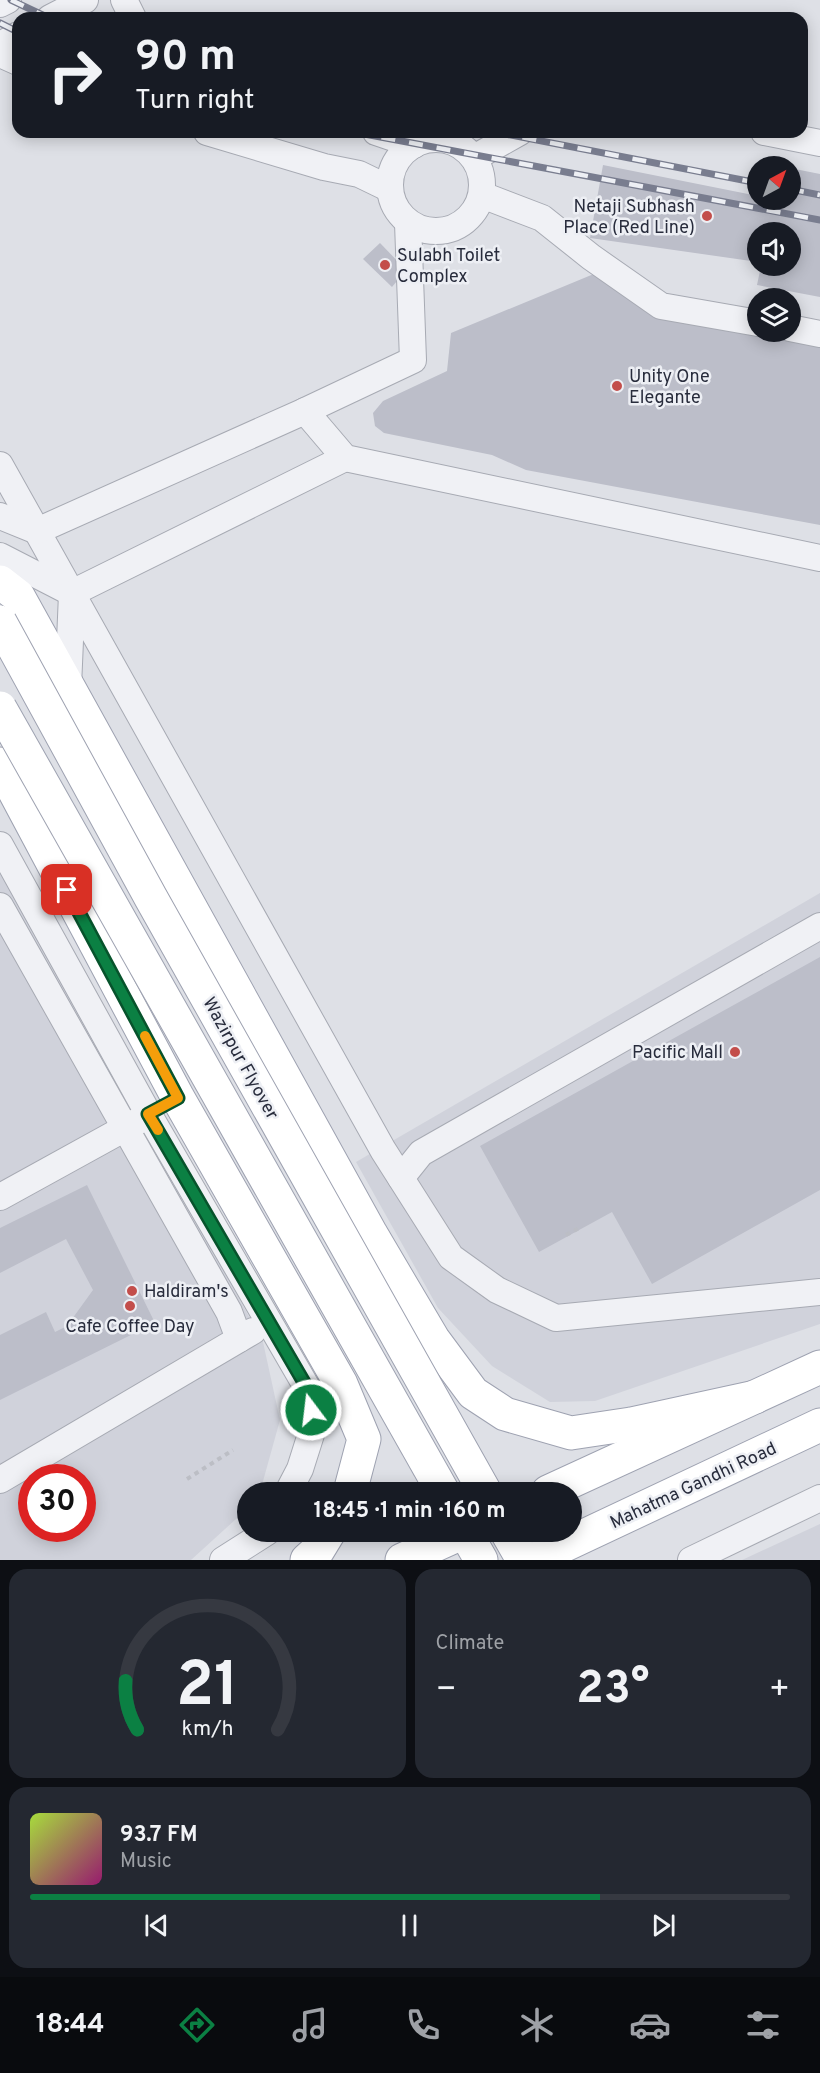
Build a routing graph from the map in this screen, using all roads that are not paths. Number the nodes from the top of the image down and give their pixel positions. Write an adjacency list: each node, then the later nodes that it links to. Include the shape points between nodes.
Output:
1 (8, 0): 3 (street)
2 (85, 0): 4 (street)
3 (0, 4)
4 (62, 12)
5 (227, 138): 12 (street, via 359,174)
6 (394, 138): 10 (street)
7 (509, 138): 11 (street)
8 (798, 138): 9 (street)
9 (820, 142)
10 (414, 145): 11 (street, via 440,139 464,148); 12 (street, via 395,163)
11 (474, 158): 13 (street, via 480,169)
12 (390, 189): 14 (street, via 399,213)
13 (482, 195): 14 (street, via 470,218 459,226 433,232); 15 (street, via 542,218 661,306)
14 (408, 223): 18 (street, via 413,360)
15 (747, 321)
16 (801, 330): 17 (street)
17 (820, 334)
18 (305, 411): 19 (street); 22 (street)
19 (345, 458): 24 (street); 26 (street)
20 (0, 465): 22 (street)
21 (0, 516): 22 (street)
22 (37, 531): 26 (street)
23 (0, 556): 26 (street)
24 (820, 558)
25 (0, 582): 28 (main road, via 18,596)
26 (72, 593): 28 (street); 37 (street)
27 (0, 622): 51 (main road, Wazirpur Flyover, bridge)
28 (68, 687): 40 (main road, via 371,1234)
29 (0, 708): 50 (main road, bridge)
30 (0, 764): 34 (main road)
31 (0, 845): 35 (street)
32 (0, 906): 36 (street)
33 (820, 926): 37 (street, via 421,1153)
34 (178, 1098): 35 (street); 43 (main road)
35 (148, 1114): 36 (street); 41 (street)
36 (126, 1129): 38 (street); 42 (street, via 229,1312)
37 (402, 1178): 39 (street, via 452,1257 497,1290 556,1318)
38 (0, 1197)
39 (820, 1292)
40 (411, 1299): 43 (main road); 45 (main road, via 473,1393 505,1414 571,1433)
41 (268, 1321): 42 (street); 48 (street, via 309,1391 313,1428)
42 (239, 1339): 47 (street)
43 (319, 1346): 49 (main road, via 341,1384 364,1438)
44 (820, 1367): 45 (main road)
45 (755, 1397): 52 (main road)
46 (820, 1425): 64 (main road, Mahatma Gandhi Road)
47 (0, 1479)
48 (293, 1482)
49 (353, 1482)
50 (436, 1482)
51 (479, 1482)
52 (571, 1482)
53 (820, 1498): 65 (street)
54 (251, 1542): 59 (street)
55 (322, 1542): 60 (main road)
56 (442, 1542): 61 (main road)
57 (470, 1542): 62 (main road)
58 (513, 1542): 63 (main road)
59 (223, 1560)
60 (307, 1560)
61 (402, 1560)
62 (481, 1560)
63 (523, 1560)
64 (533, 1560)
65 (691, 1560)

